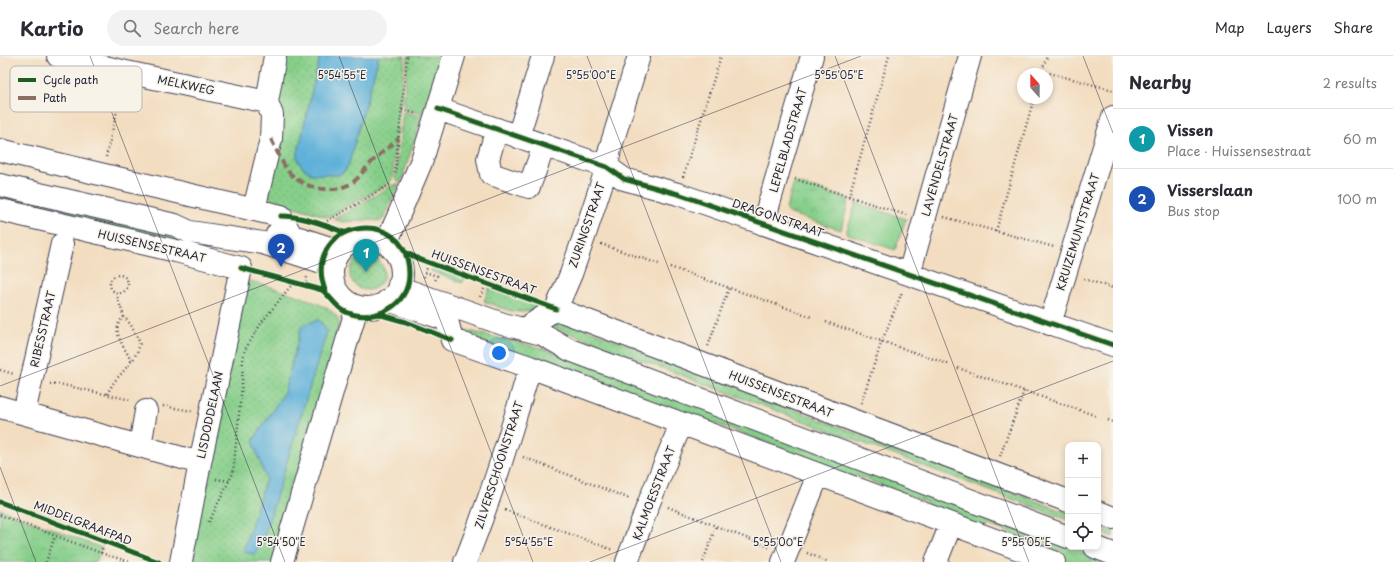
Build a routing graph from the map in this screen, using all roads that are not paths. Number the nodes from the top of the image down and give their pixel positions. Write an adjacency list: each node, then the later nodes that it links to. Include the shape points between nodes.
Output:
1 (58, 56): 8 (street, MELKWEG)
2 (275, 56): 10 (street)
3 (454, 56): 11 (street)
4 (543, 56): 14 (street)
5 (639, 56): 17 (street, ZURINGSTRAAT, via 610,149)
6 (812, 56): 21 (street, LEPELBLADSTRAAT)
7 (970, 56): 30 (street, LAVENDELSTRAAT)
8 (124, 66)
9 (142, 71): 10 (street, MELKWEG)
10 (267, 102): 19 (street, via 272,115 271,139)
11 (438, 109): 13 (street, DRAGONSTRAAT); 25 (street, via 422,160)
12 (1113, 117): 35 (street, KRUIZEMUNTSTRAAT)
13 (497, 130): 14 (street, DRAGONSTRAAT); 15 (street, via 488,159 491,174 529,187)
14 (518, 137): 15 (street, DRAGONSTRAAT)
15 (544, 146): 17 (street, DRAGONSTRAAT)
16 (0, 150): 19 (street)
17 (607, 167): 21 (street, DRAGONSTRAAT, via 624,179 678,194); 33 (street, ZURINGSTRAAT, via 571,274)
18 (0, 185): 22 (street, HUISSENSESTRAAT)
19 (254, 209): 24 (street, via 281,216)
20 (0, 210): 27 (street, HUISSENSESTRAAT)
21 (764, 224): 30 (street, DRAGONSTRAAT)
22 (175, 225): 23 (street, HUISSENSESTRAAT, via 190,232); 24 (street, HUISSENSESTRAAT, via 194,223)
23 (210, 236): 27 (street); 28 (street, HUISSENSESTRAAT, via 263,243)
24 (292, 237): 28 (street, HUISSENSESTRAAT)
25 (386, 243): 28 (street, via 376,239 356,239 346,244); 31 (street, via 395,251 400,262)
26 (62, 244): 42 (street, RIBESSTRAAT)
27 (176, 251): 29 (street, HUISSENSESTRAAT)
28 (334, 266): 32 (street, via 336,291)
29 (241, 268): 45 (street, LISDODDELAAN)
30 (909, 274): 35 (street, DRAGONSTRAAT)
31 (396, 287): 32 (street, via 378,306); 34 (street, via 397,303); 36 (street)
32 (357, 307): 57 (street)
33 (556, 309): 36 (street); 47 (street, HUISSENSESTRAAT)
34 (447, 320): 38 (street); 39 (street, via 452,340)
35 (1050, 324): 37 (street, DRAGONSTRAAT)
36 (524, 329): 38 (street, via 542,334)
37 (1113, 345)
38 (570, 350): 51 (street)
39 (530, 367): 43 (street); 58 (street, ZILVERSCHOONSTRAAT, via 488,503)
40 (146, 405): 44 (street)
41 (0, 407): 42 (street)
42 (24, 413): 44 (street)
43 (681, 424): 46 (street); 55 (street, KALMOESSTRAAT)
44 (140, 446): 45 (street)
45 (200, 463): 56 (street, LISDODDELAAN)
46 (818, 475): 50 (street); 53 (street)
47 (1065, 500)
48 (1101, 513): 49 (street)
49 (1113, 518)
50 (952, 524): 59 (street); 60 (street)
51 (1065, 536)
52 (1101, 549): 54 (street)
53 (786, 554)
54 (1113, 554)
55 (628, 559)
56 (181, 562)
57 (282, 562)
58 (465, 562)
59 (936, 562)
60 (1054, 562)

